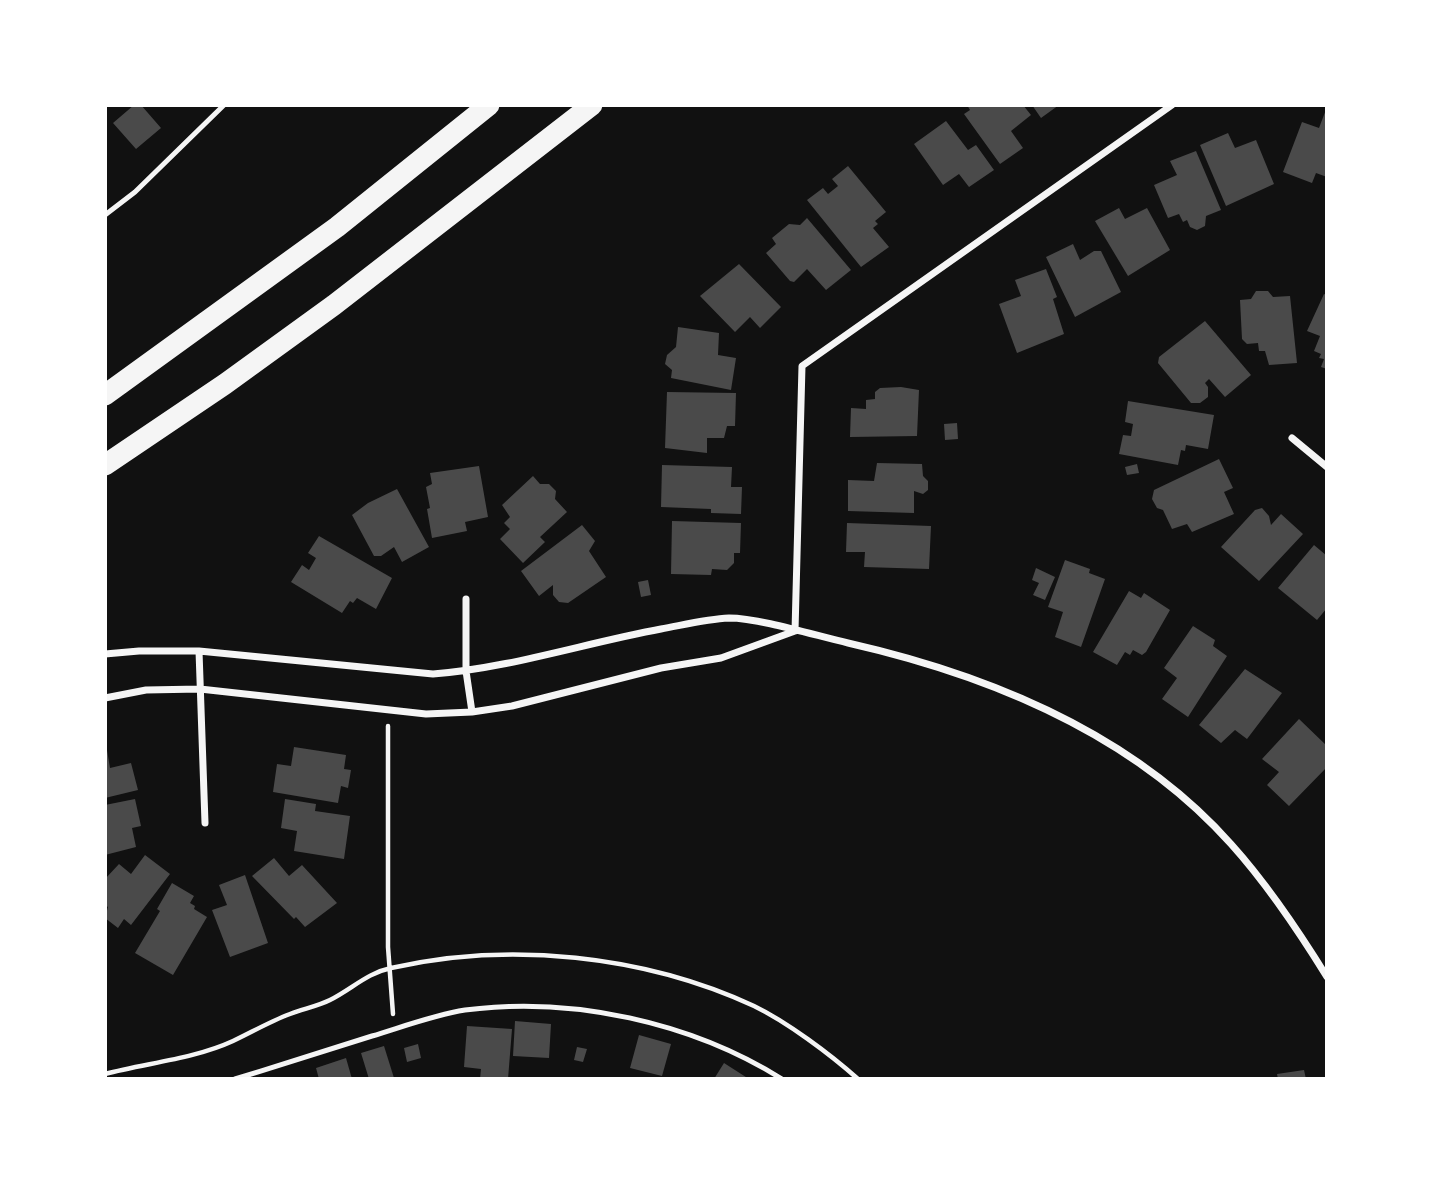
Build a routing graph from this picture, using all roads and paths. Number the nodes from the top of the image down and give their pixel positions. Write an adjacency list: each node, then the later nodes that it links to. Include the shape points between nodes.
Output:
1 (224, 105): 5 (lane)
2 (489, 105): 6 (highway, via 337,227)
3 (592, 105): 8 (highway, via 334,304)
4 (1172, 105): 11 (street, via 802,366)
5 (105, 215)
6 (105, 395)
7 (1292, 438): 9 (street)
8 (105, 466)
9 (1327, 467)
10 (466, 599): 14 (street)
11 (795, 631): 14 (street, via 730,618); 18 (street, via 721,658); 20 (street, via 891,652 997,687 1075,724 1124,754 1173,789 1229,842 1269,889)
12 (199, 651): 13 (street); 14 (street, via 433,674); 15 (street)
13 (105, 654)
14 (466, 671): 18 (street)
15 (200, 689): 16 (street, via 146,690); 17 (street); 19 (street)
16 (105, 698)
17 (388, 711): 18 (street, via 426,715); 21 (path, via 388,947)
18 (472, 712)
19 (205, 823)
20 (1327, 977)
21 (394, 1029): 22 (lane); 23 (lane, via 464,1010 587,1010 691,1036 743,1055)
22 (235, 1079)
23 (782, 1079)

